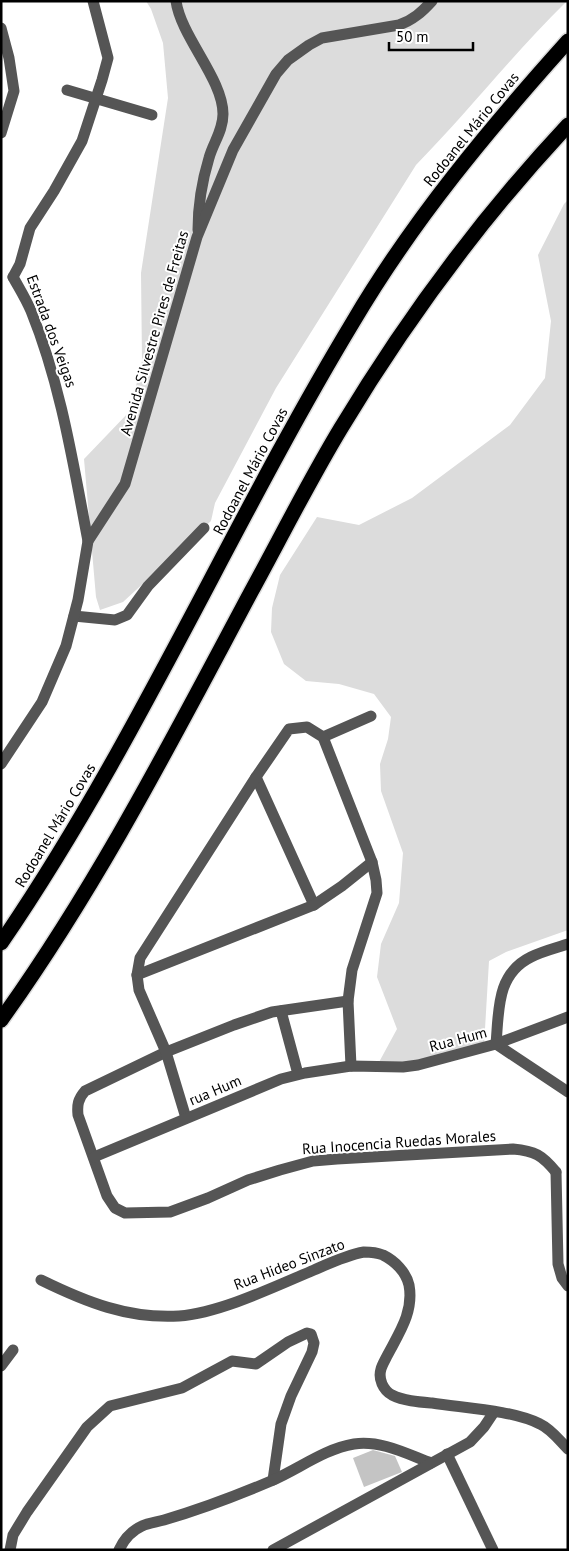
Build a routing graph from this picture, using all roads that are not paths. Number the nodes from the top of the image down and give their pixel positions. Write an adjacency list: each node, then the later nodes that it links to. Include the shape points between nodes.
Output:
1 (94, 1): 7 (street, Estrada dos Veigas, via 108,58)
2 (176, 1): 11 (street, via 218,91 223,114 198,208)
3 (432, 1): 11 (street, Avenida Silvestre Pires de Freitas, via 409,21 322,38 288,60 276,74 233,150)
4 (1, 28): 10 (street, via 14,91)
5 (568, 41): 23 (highway, Rodoanel Mário Covas, via 446,185 353,320 108,771)
6 (67, 90): 7 (street)
7 (96, 99): 8 (street); 13 (street, Estrada dos Veigas, via 82,141 30,228)
8 (152, 115)
9 (568, 124): 29 (highway, via 458,255 370,383 308,486 125,826 71,917)
10 (1, 133)
11 (198, 236): 15 (street, Avenida Silvestre Pires de Freitas, via 125,484)
12 (1, 277): 13 (street)
13 (14, 277): 15 (street, Estrada dos Veigas, via 52,371)
14 (204, 528): 16 (street, via 148,586 127,615 116,620)
15 (88, 541): 16 (street, Avenida Silvestre Pires de Freitas)
16 (74, 616): 19 (street, Avenida Silvestre Pires de Freitas, via 49,689)
17 (371, 716): 18 (street)
18 (323, 738): 20 (street, via 307,727 289,729); 21 (street)
19 (1, 764)
20 (256, 777): 22 (street); 25 (street, via 140,958)
21 (372, 862): 22 (street); 26 (street, via 377,893 352,970)
22 (314, 905): 25 (street)
23 (1, 943)
24 (568, 944): 30 (street, via 530,957 511,971 501,992)
25 (137, 975): 31 (street, via 139,990)
26 (348, 1001): 27 (street); 32 (street)
27 (281, 1011): 31 (street, via 234,1025); 33 (street)
28 (568, 1017): 30 (street, Rua Hum)
29 (1, 1020)
30 (496, 1044): 32 (street, Rua Hum, via 418,1065); 34 (street)
31 (166, 1052): 35 (street); 36 (street, via 85,1091 79,1098 78,1115)
32 (351, 1066): 33 (street, rua Hum)
33 (298, 1074): 35 (street, rua Hum)
34 (568, 1092)
35 (186, 1118): 36 (street, rua Hum)
36 (94, 1157): 37 (street, Rua Inocencia Ruedas Morales, via 107,1196 115,1208 125,1213 170,1212 248,1180 313,1161 513,1149 538,1154)
37 (556, 1172): 38 (street); 40 (street, via 558,1264)
38 (568, 1176)
39 (41, 1280): 43 (street, Rua Hideo Sinzato, via 108,1309 141,1315 179,1316 214,1309 342,1258 366,1252 382,1255 404,1271 411,1296 408,1314 381,1369 380,1380 384,1389 420,1402)
40 (568, 1286)
41 (13, 1350): 42 (street)
42 (1, 1366)
43 (494, 1412): 44 (street, Rua Hideo Sinzato, via 540,1424); 45 (street, via 470,1442)
44 (568, 1449)
45 (448, 1454): 46 (street); 51 (street)
46 (431, 1463): 47 (street, via 388,1447 355,1444 316,1457); 50 (street)
47 (273, 1480): 48 (street, via 281,1424 312,1352 314,1343 311,1334 307,1333 256,1364 232,1361 182,1388 110,1406 87,1427 27,1512); 49 (street, via 142,1525 123,1541)
48 (10, 1550)
49 (118, 1550)
50 (273, 1550)
51 (493, 1550)

